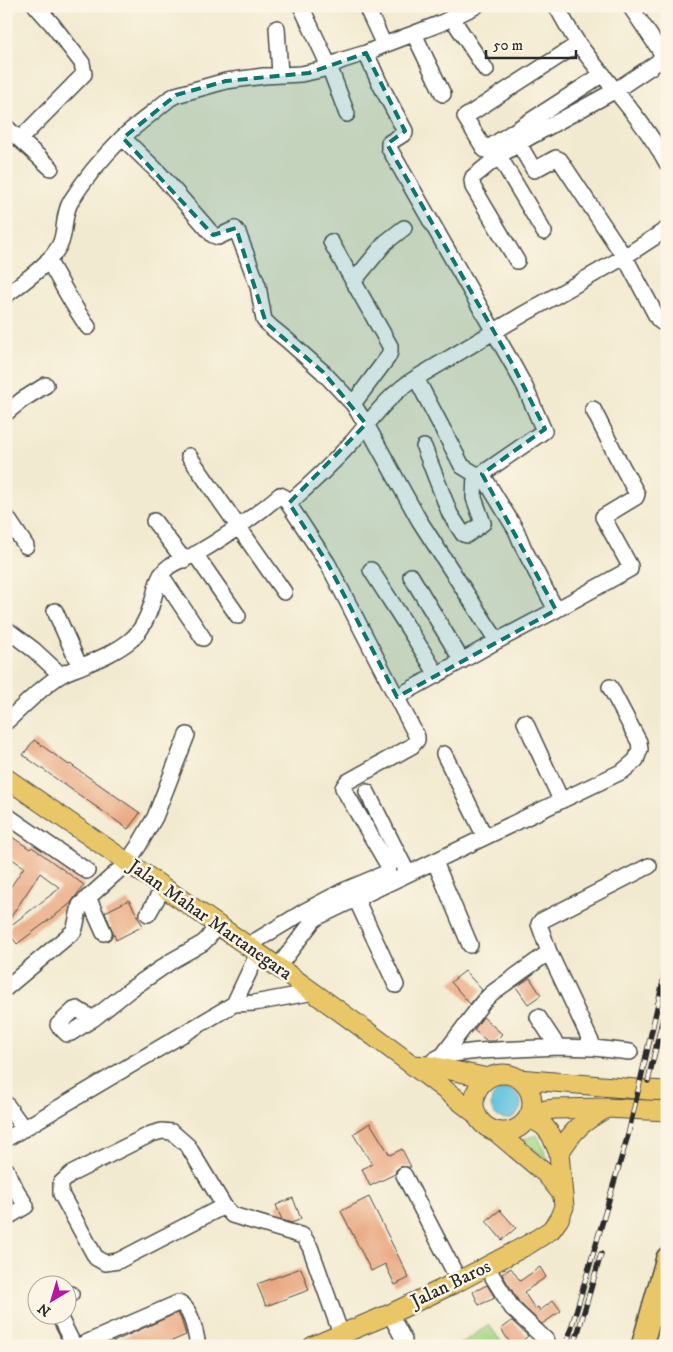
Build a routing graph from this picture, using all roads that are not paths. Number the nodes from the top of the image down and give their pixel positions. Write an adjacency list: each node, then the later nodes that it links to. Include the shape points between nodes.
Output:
1 (36, 6): 24 (street, via 82,63 84,74)
2 (301, 6): 14 (street)
3 (366, 6): 11 (street)
4 (475, 6): 7 (street)
5 (556, 6): 10 (street)
6 (630, 6): 13 (street, via 661,52)
7 (452, 18): 9 (street); 15 (street)
8 (277, 28): 16 (street)
9 (414, 34): 11 (street); 19 (street)
10 (578, 44): 17 (street); 22 (street, via 465,117 485,150)
11 (384, 45): 12 (street)
12 (366, 53): 14 (street); 39 (street, via 406,131 389,143 389,148)
13 (662, 59): 18 (street)
14 (329, 66): 16 (street, via 300,74); 20 (street)
15 (486, 70)
16 (280, 74): 23 (street, via 226,81 176,95)
17 (603, 74): 18 (street); 22 (street)
18 (616, 90): 22 (street); 26 (street)
19 (443, 94)
20 (347, 114)
21 (6, 127): 24 (street)
22 (522, 136): 25 (street); 32 (street, via 534,170 555,159 560,160)
23 (123, 138): 33 (street, via 70,202 60,244); 42 (street, via 159,173 213,235 218,237 235,229 258,286 266,323 323,372)
24 (20, 139): 27 (street)
25 (498, 156): 30 (street); 34 (street, via 473,177 472,183)
26 (667, 163)
27 (51, 168)
28 (404, 228): 35 (street, via 386,242)
29 (667, 229): 32 (street)
30 (544, 232)
31 (331, 242): 35 (street)
32 (624, 257): 37 (street, via 658,319); 39 (street)
33 (48, 260): 36 (street); 38 (street)
34 (518, 262)
35 (353, 282): 42 (street, via 390,349 388,357)
36 (6, 295)
37 (667, 322)
38 (88, 327)
39 (494, 331): 40 (street); 48 (street, via 545,429)
40 (416, 378): 45 (street, via 391,397); 48 (street, via 462,466)
41 (46, 385): 44 (street)
42 (353, 404): 45 (street)
43 (593, 409): 59 (street, via 637,494 603,517 630,570)
44 (6, 413)
45 (366, 424): 49 (street); 64 (street, via 419,520)
46 (424, 448): 48 (street, via 450,514 465,535 483,523 474,498)
47 (188, 456): 52 (street)
48 (478, 474): 59 (street, via 516,530)
49 (289, 504): 52 (street, via 280,495); 70 (street, via 328,564)
50 (6, 516): 53 (street)
51 (154, 521): 54 (street)
52 (239, 526): 54 (street); 58 (street)
53 (26, 546)
54 (190, 557): 56 (street, via 170,566); 61 (street)
55 (371, 570): 68 (street)
56 (161, 575): 63 (street); 66 (street, via 148,617 138,633 121,647)
57 (411, 576): 65 (street)
58 (284, 592)
59 (556, 610): 64 (street)
60 (54, 611): 66 (street)
61 (238, 616)
62 (6, 629): 67 (street)
63 (203, 638)
64 (497, 641): 65 (street)
65 (462, 661): 68 (street)
66 (80, 667): 67 (street)
67 (62, 675): 71 (street)
68 (437, 675): 70 (street)
69 (610, 687): 77 (street, via 639,742 636,760 623,771)
70 (397, 697): 92 (street, via 417,740 412,746 347,782 343,788 388,870 384,875 305,911)
71 (6, 722)
72 (525, 722): 77 (street)
73 (187, 735): 81 (street, via 154,817)
74 (444, 754): 79 (street)
75 (6, 778): 81 (main road, Jalan Mahar Martanegara)
76 (367, 792): 84 (street)
77 (561, 800): 79 (street)
78 (6, 815): 83 (street)
79 (485, 837): 80 (street)
80 (435, 862): 84 (street); 91 (street)
81 (127, 863): 85 (main road, Jalan Mahar Martanegara); 86 (street)
82 (649, 866): 93 (street, via 540,921 539,927)
83 (87, 870)
84 (408, 874): 87 (street)
85 (163, 888): 88 (street); 89 (main road, Jalan Mahar Martanegara)
86 (88, 897): 90 (street); 96 (street, via 80,905 74,930)
87 (356, 899): 94 (street, via 313,921); 95 (street)
88 (148, 914)
89 (217, 925): 92 (main road, Jalan Mahar Martanegara); 100 (street, via 203,942 131,989)
90 (104, 933)
91 (470, 945)
92 (252, 949): 94 (main road, Jalan Mahar Martanegara); 98 (street)
93 (549, 952): 102 (street); 104 (street, via 492,992)
94 (278, 967): 97 (main road, Jalan Mahar Martanegara)
95 (396, 985)
96 (6, 988)
97 (314, 992): 98 (street); 105 (main road, Jalan Mahar Martanegara)
98 (234, 1004): 114 (street)
99 (538, 1017): 101 (street)
100 (93, 1019)
101 (558, 1047): 102 (street); 104 (street, via 479,1051)
102 (594, 1048): 103 (street)
103 (630, 1052)
104 (437, 1060): 105 (main road); 106 (main road)
105 (411, 1064): 112 (main road, Jalan Mahar Martanegara)
106 (488, 1078): 107 (main road, via 504,1074); 112 (main road, via 475,1094)
107 (519, 1079): 108 (main road); 113 (main road, via 528,1088 532,1100)
108 (667, 1091)
109 (6, 1104): 114 (street)
110 (606, 1108): 111 (main road); 113 (main road, via 546,1110); 117 (main road, via 578,1126)
111 (667, 1110)
112 (476, 1114): 115 (main road, via 480,1122)
113 (530, 1118): 115 (main road, via 517,1129); 117 (main road, Jalan Baros, via 544,1126)
114 (24, 1129): 116 (street)
115 (495, 1131): 120 (main road, via 546,1174)
116 (6, 1139)
117 (559, 1153): 120 (main road, Jalan Baros)
118 (404, 1174): 125 (street)
119 (8, 1179): 122 (street, via 26,1206)
120 (563, 1195): 124 (main road, Jalan Baros, via 564,1207 551,1230)
121 (224, 1206): 121 (street, via 188,1146 172,1132 151,1134 70,1174 61,1183 61,1194 96,1258 105,1262 118,1261); 128 (street, via 232,1215 303,1236 310,1247)
122 (6, 1218)
123 (667, 1258): 129 (highway)
124 (486, 1266): 125 (main road, Jalan Baros); 130 (street, via 512,1308)
125 (459, 1281): 126 (main road, Jalan Baros)
126 (390, 1314): 128 (main road, Jalan Baros); 135 (street, via 404,1340)
127 (63, 1324): 131 (street)
128 (341, 1334): 134 (main road, Jalan Baros)
129 (643, 1339)
130 (546, 1340)
131 (74, 1346)
132 (79, 1346): 133 (street, via 178,1302 184,1305 194,1326)
133 (198, 1346)
134 (313, 1346)
135 (401, 1346)

